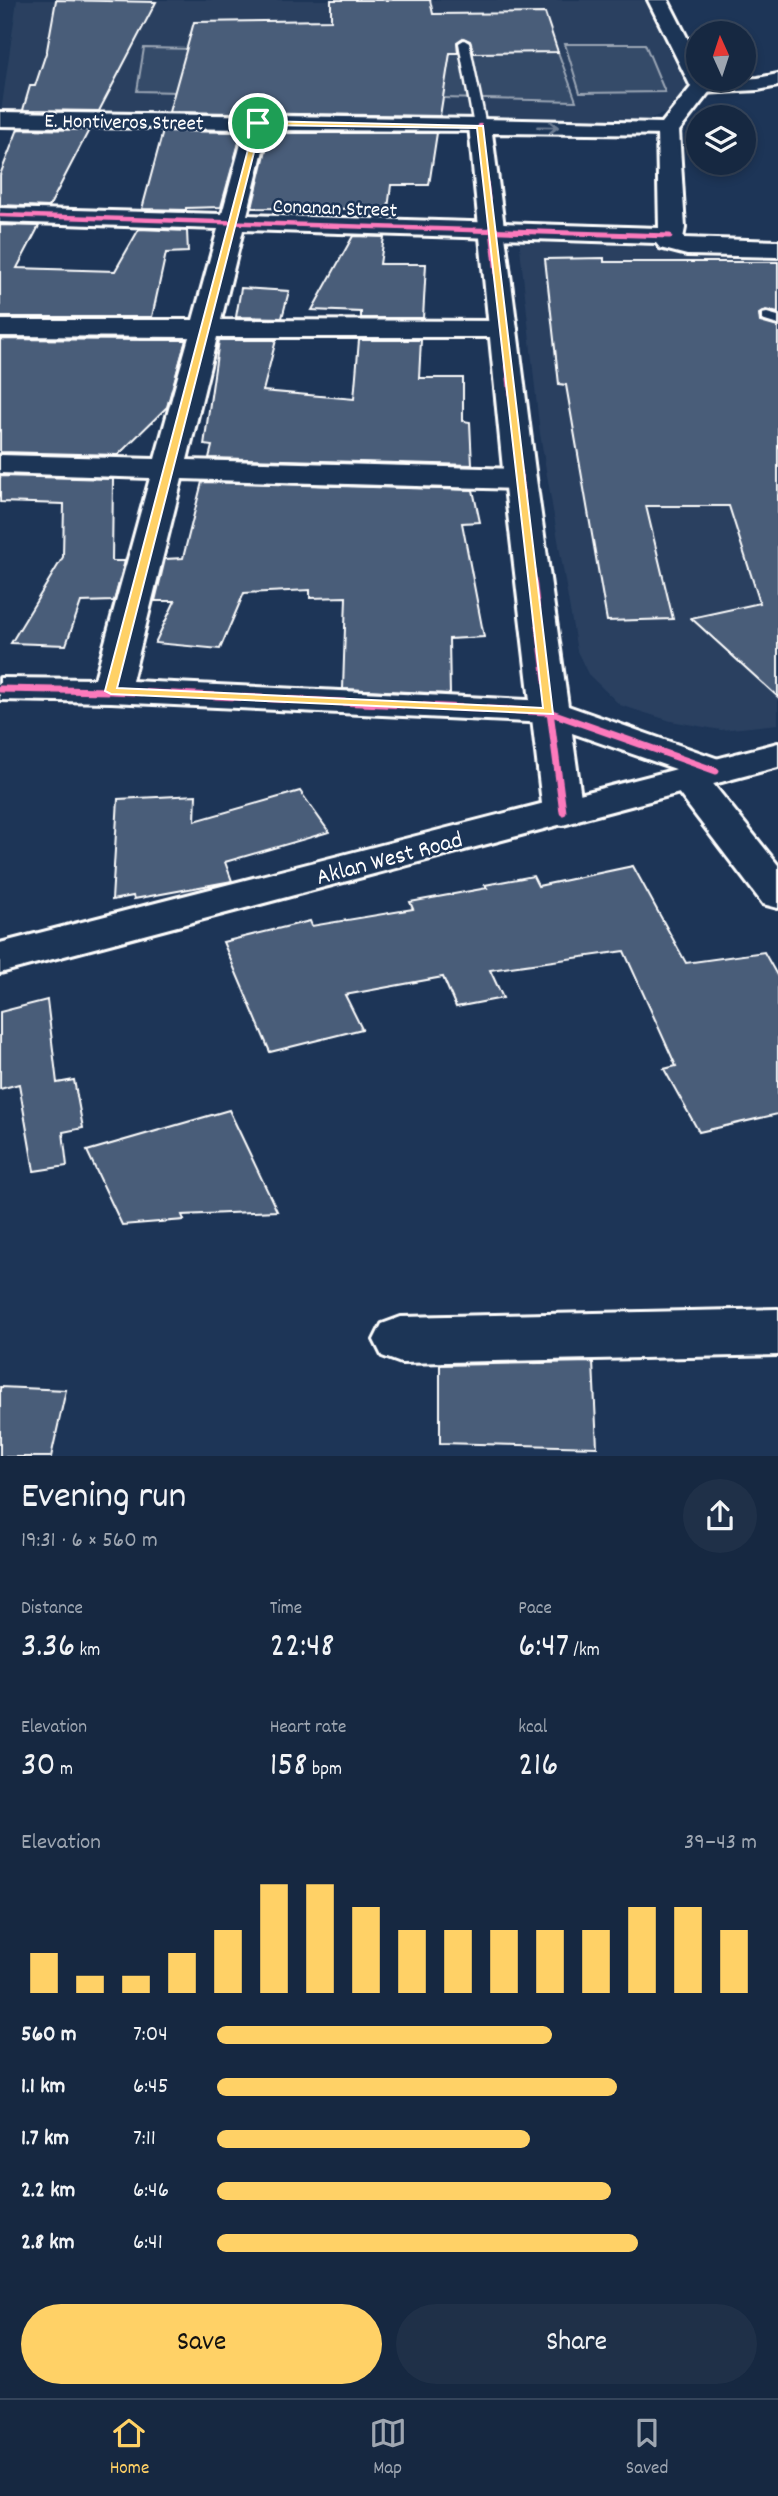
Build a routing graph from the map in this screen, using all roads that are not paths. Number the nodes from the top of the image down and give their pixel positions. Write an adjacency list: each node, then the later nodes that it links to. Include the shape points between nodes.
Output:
1 (658, 0): 3 (street)
2 (464, 43): 9 (lane)
3 (686, 55)
4 (778, 80): 5 (street)
5 (756, 84)
6 (698, 91): 10 (street)
7 (0, 119): 8 (street, E. Hontiveros Street)
8 (258, 123): 9 (street, E. Hontiveros Street); 12 (street)
9 (480, 126): 10 (street, E. Hontiveros Street, one-way to 10); 13 (street)
10 (668, 130): 14 (street)
11 (0, 215): 12 (street, Conanan Street)
12 (232, 222): 13 (street, Conanan Street); 17 (street)
13 (493, 229): 14 (street, Conanan Street); 18 (street)
14 (670, 236): 15 (street, via 669,243 677,247)
15 (778, 248)
16 (0, 328): 17 (street)
17 (205, 328): 18 (street); 20 (street)
18 (502, 329): 21 (street)
19 (0, 464): 20 (street)
20 (168, 469): 21 (street); 23 (street)
21 (520, 479): 24 (street)
22 (0, 689): 23 (street)
23 (111, 691): 24 (street)
24 (549, 712): 26 (street); 27 (street)
25 (778, 755): 26 (street, Aklan West Road)
26 (702, 775): 27 (street, Aklan West Road); 28 (street)
27 (563, 812): 29 (street, Aklan West Road)
28 (778, 894)
29 (0, 958)
30 (778, 1332): 31 (street)
31 (401, 1340)

